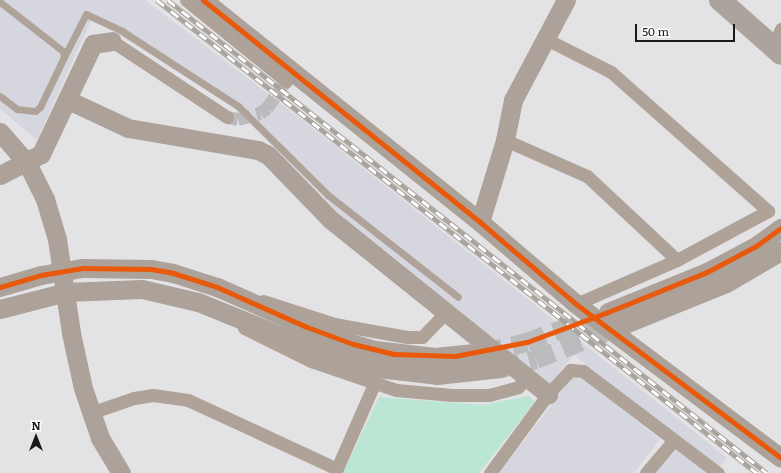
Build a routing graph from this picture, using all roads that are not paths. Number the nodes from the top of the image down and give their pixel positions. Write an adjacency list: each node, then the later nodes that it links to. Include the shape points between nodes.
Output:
1 (186, 0): 10 (street)
2 (203, 0): 18 (street)
3 (566, 0): 6 (street)
4 (720, 0): 8 (highway)
5 (0, 2): 9 (lane, via 63,51)
6 (546, 39): 15 (street, via 513,100); 21 (street, via 611,72 768,211)
7 (112, 41): 12 (street, via 93,44); 13 (street)
8 (778, 43)
9 (64, 57): 11 (lane, via 40,107 35,111 17,109); 26 (lane, via 86,14 122,31 238,106 328,195)
10 (286, 82)
11 (0, 96)
12 (68, 100): 16 (street, via 41,154); 31 (street, via 128,128 258,150 268,155 330,219)
13 (227, 117)
14 (0, 132): 16 (street)
15 (505, 140): 18 (street); 21 (street, via 586,176)
16 (27, 163): 17 (street); 22 (street, via 45,199)
17 (0, 175)
18 (480, 222): 27 (street)
19 (781, 228): 30 (street, via 756,246 707,272)
20 (781, 251): 32 (street, via 726,283)
21 (677, 260): 27 (street)
22 (63, 271): 23 (street); 24 (street); 25 (street, via 108,267 151,270 195,279)
23 (0, 287)
24 (66, 292): 28 (street, via 142,289 179,296); 29 (street); 38 (street, via 76,361)
25 (241, 297): 31 (street, via 278,304 354,328 407,337 422,337); 33 (street, via 331,337 375,350 435,357)
26 (458, 297)
27 (576, 304): 40 (street)
28 (215, 308): 34 (street, via 326,354 369,367 437,375); 36 (street, via 263,340 310,361)
29 (0, 309)
30 (608, 312)
31 (445, 313): 35 (street)
32 (620, 326)
33 (484, 352)
34 (501, 368)
35 (528, 378): 36 (street, via 518,387 503,393 472,396 396,390); 37 (street)
36 (374, 384): 41 (street)
37 (548, 394): 39 (street, via 570,370 583,372); 43 (street)
38 (90, 413): 41 (street, via 153,395 188,400); 42 (street, via 100,438)
39 (673, 441): 44 (street); 45 (street)
40 (781, 458)
41 (336, 471)
42 (121, 473)
43 (490, 473)
44 (646, 473)
45 (718, 473)

